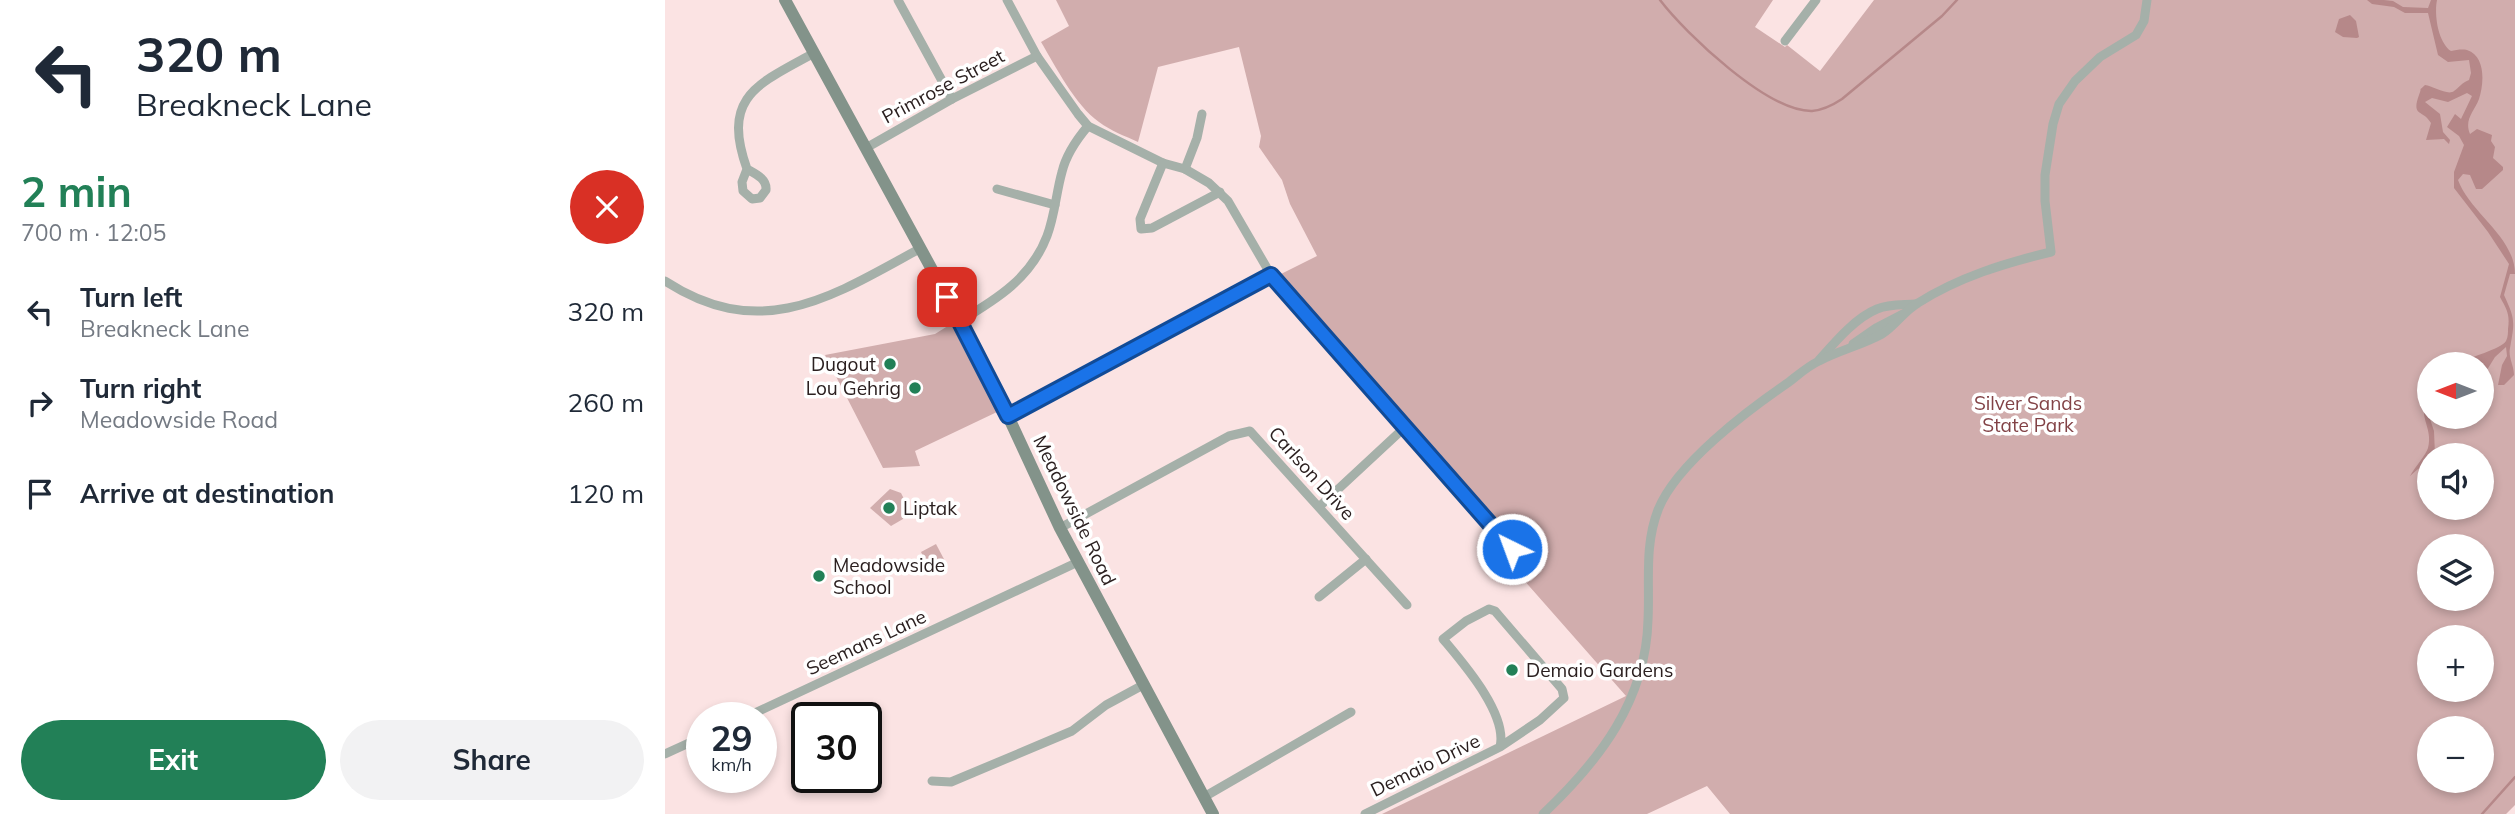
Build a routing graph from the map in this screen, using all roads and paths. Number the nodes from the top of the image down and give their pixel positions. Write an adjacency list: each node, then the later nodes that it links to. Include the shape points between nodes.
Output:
1 (785, 0): 7 (main road, Meadowside Road)
2 (898, 0): 9 (street)
3 (1007, 0): 8 (street)
4 (1816, 0): 6 (street)
5 (2147, 0): 22 (street, via 2136,35 2101,57 2059,104 2045,175 2051,252 1989,269)
6 (1785, 41)
7 (814, 53): 12 (main road, Meadowside Road); 14 (street, via 761,83 747,98 738,134)
8 (1037, 55): 9 (street, Primrose Street); 11 (street)
9 (952, 99): 12 (street, Primrose Street)
10 (1202, 114): 15 (street)
11 (1088, 125): 13 (street); 18 (street, via 1062,170)
12 (866, 148): 19 (main road, Meadowside Road)
13 (1163, 163): 15 (street); 17 (street, via 1140,219 1141,229)
14 (747, 169)
15 (1185, 169): 17 (street)
16 (997, 189): 18 (street)
17 (1220, 192): 20 (street)
18 (1055, 205): 23 (street, via 1047,236 1026,272 1007,292)
19 (921, 248): 21 (street, via 835,295 800,307 754,311 728,307); 23 (main road, Meadowside Road)
20 (1271, 275): 25 (street); 26 (street)
21 (665, 281)
22 (1916, 303): 24 (street, via 1849,348); 24 (street, via 1873,311)
23 (960, 321): 25 (main road, Meadowside Road)
24 (1818, 361): 44 (street, via 1721,436 1689,465 1666,495 1649,547 1647,649 1637,686 1614,733)
25 (1008, 416): 28 (main road, Meadowside Road)
26 (1404, 428): 27 (street); 29 (street)
27 (1320, 506): 28 (street, Carlson Drive, via 1250,431 1229,436); 30 (street, Carlson Drive)
28 (1060, 528): 31 (main road, Meadowside Road)
29 (1512, 549)
30 (1366, 559): 32 (street); 33 (street, Carlson Drive)
31 (1078, 562): 34 (main road, Meadowside Road); 35 (street, Seemans Lane)
32 (1319, 597)
33 (1407, 605)
34 (1143, 685): 40 (street, via 1072,731 951,782); 41 (main road, Meadowside Road)
35 (777, 703)
36 (1351, 712): 41 (street)
37 (686, 744): 39 (street)
38 (1500, 747): 38 (street, Demaio Drive, via 1503,736 1482,690 1443,639 1489,609 1565,693 1560,703); 43 (street, Demaio Drive)
39 (665, 754)
40 (932, 781)
41 (1204, 797): 42 (main road, Meadowside Road)
42 (1213, 814)
43 (1365, 814)
44 (1543, 814)

